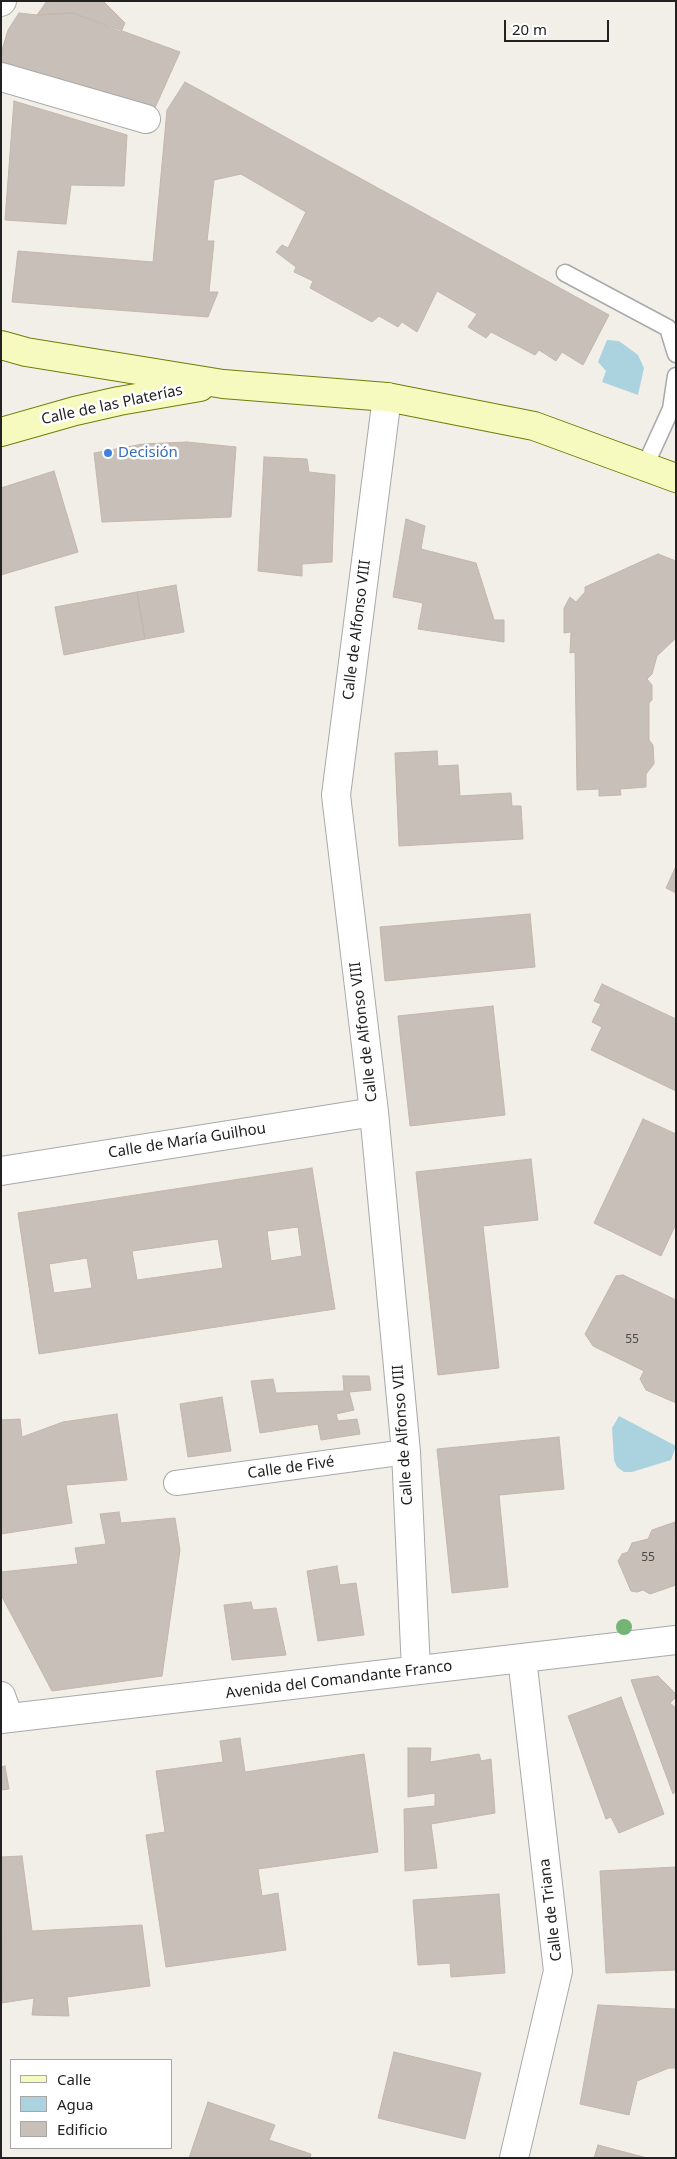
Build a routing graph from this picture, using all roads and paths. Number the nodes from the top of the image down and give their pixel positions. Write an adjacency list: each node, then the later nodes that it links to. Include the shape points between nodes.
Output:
1 (1, 77): 2 (street)
2 (146, 119)
3 (565, 273): 5 (lane, via 668,328)
4 (1, 345): 7 (main road, via 26,352)
5 (676, 354)
6 (676, 376): 10 (lane, via 671,409)
7 (223, 384): 8 (main road); 9 (main road, Calle de las Platerías, via 75,410)
8 (387, 396): 10 (main road, via 534,426); 12 (street, Calle de Alfonso VIII, via 336,795)
9 (1, 432)
10 (645, 466): 11 (main road)
11 (676, 478)
12 (374, 1112): 13 (street, Calle de María Guilhou); 14 (street, Calle de Alfonso VIII)
13 (1, 1171)
14 (406, 1452): 15 (street, Calle de Fivé); 18 (street, Calle de Alfonso VIII)
15 (176, 1483)
16 (676, 1640): 17 (street, Avenida del Comandante Franco)
17 (522, 1658): 18 (street, Avenida del Comandante Franco); 20 (street, Calle de Triana, via 558,1971)
18 (416, 1670): 19 (street, Avenida del Comandante Franco)
19 (4, 1711)
20 (514, 2158)

